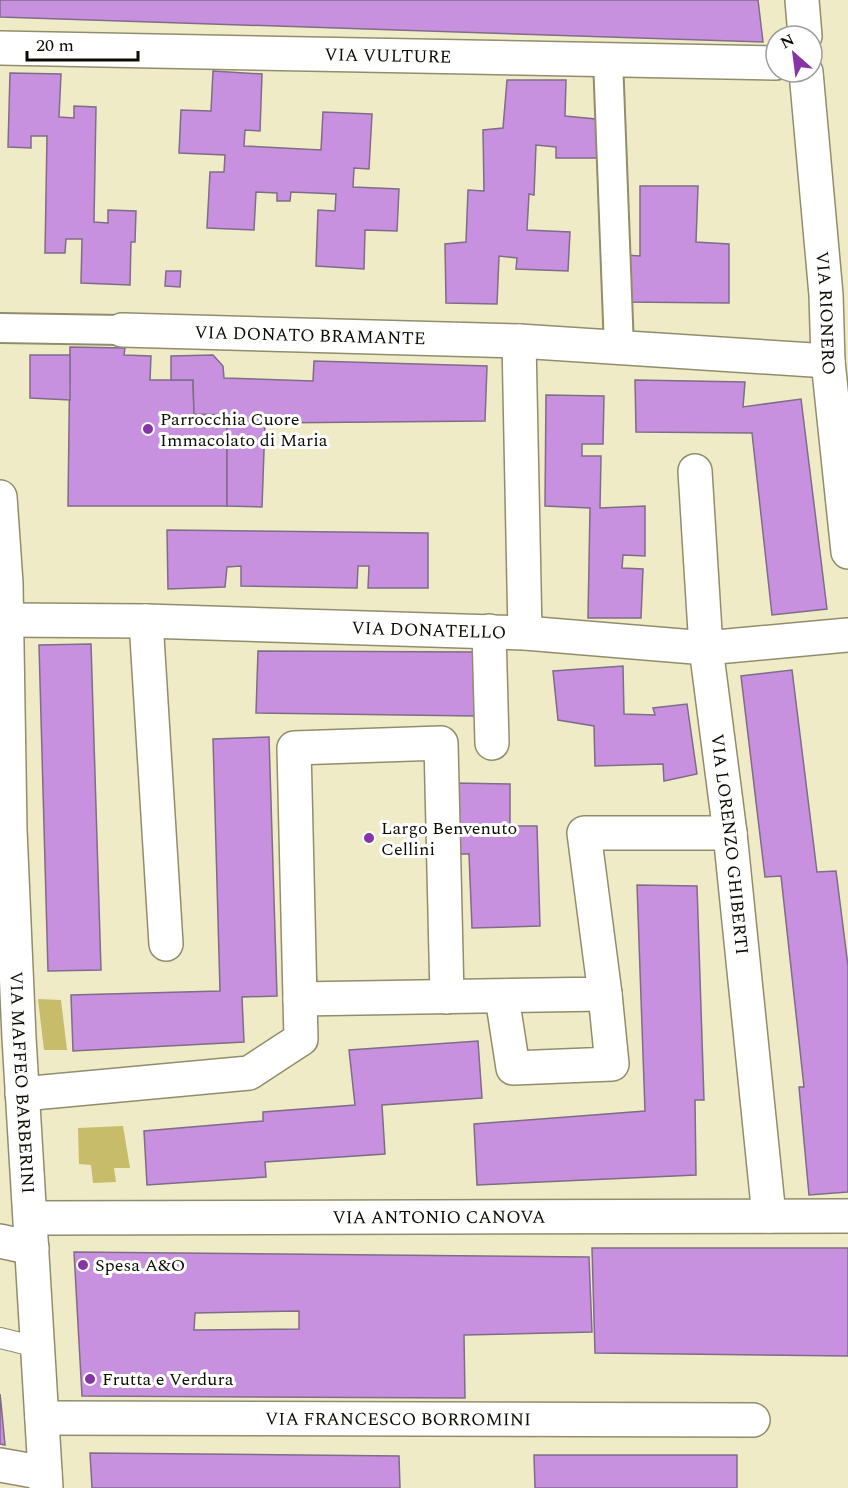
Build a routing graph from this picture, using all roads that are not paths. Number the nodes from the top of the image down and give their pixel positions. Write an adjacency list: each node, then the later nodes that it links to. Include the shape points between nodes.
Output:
1 (802, 0): 2 (street)
2 (804, 24)
3 (0, 48): 4 (street, VIA VULTURE)
4 (608, 59): 5 (street, VIA VULTURE); 12 (street)
5 (764, 63)
6 (808, 84): 7 (street, VIA RIONERO)
7 (837, 297): 11 (street, VIA RIONERO)
8 (0, 328): 9 (street, VIA DONATO BRAMANTE)
9 (122, 330): 10 (street, VIA DONATO BRAMANTE)
10 (519, 341): 12 (street, VIA DONATO BRAMANTE); 20 (street)
11 (834, 342): 12 (street, VIA DONATO BRAMANTE); 15 (street, VIA RIONERO)
12 (619, 348)
13 (695, 471): 22 (street, VIA LORENZO GHIBERTI)
14 (0, 497): 16 (street, VIA MAFFEO BARBERINI)
15 (848, 552)
16 (3, 583): 17 (street, VIA MAFFEO BARBERINI)
17 (7, 620): 18 (street, VIA DONATELLO); 23 (street, VIA MAFFEO BARBERINI)
18 (146, 621): 19 (street, VIA DONATELLO); 27 (street)
19 (489, 632): 20 (street, VIA DONATELLO); 24 (street)
20 (525, 633): 22 (street, VIA DONATELLO)
21 (848, 635): 22 (street, VIA DONATELLO)
22 (706, 648): 26 (street, VIA LORENZO GHIBERTI)
23 (5, 697): 25 (street, VIA MAFFEO BARBERINI)
24 (492, 743)
25 (5, 830): 32 (street, VIA MAFFEO BARBERINI)
26 (730, 833): 28 (street, via 584,833); 34 (street, VIA LORENZO GHIBERTI)
27 (166, 944)
28 (604, 994): 30 (street); 30 (street, via 612,1064 513,1068)
29 (447, 997): 30 (street); 31 (street); 31 (street, via 441,742 294,748)
30 (502, 997)
31 (300, 999): 33 (street, via 301,1039 249,1073)
32 (10, 1036): 33 (street, VIA MAFFEO BARBERINI)
33 (22, 1094): 36 (street, VIA MAFFEO BARBERINI)
34 (769, 1216): 35 (street, VIA ANTONIO CANOVA); 36 (street, VIA ANTONIO CANOVA)
35 (848, 1216)
36 (31, 1233): 37 (street, VIA ANTONIO CANOVA); 39 (street, VIA MAFFEO BARBERINI)
37 (0, 1241)
38 (0, 1338): 39 (lane)
39 (38, 1347): 40 (street, VIA MAFFEO BARBERINI)
40 (42, 1418): 41 (street, VIA FRANCESCO BORROMINI); 43 (street, VIA MAFFEO BARBERINI)
41 (753, 1420)
42 (0, 1466): 43 (street)
43 (46, 1481)

